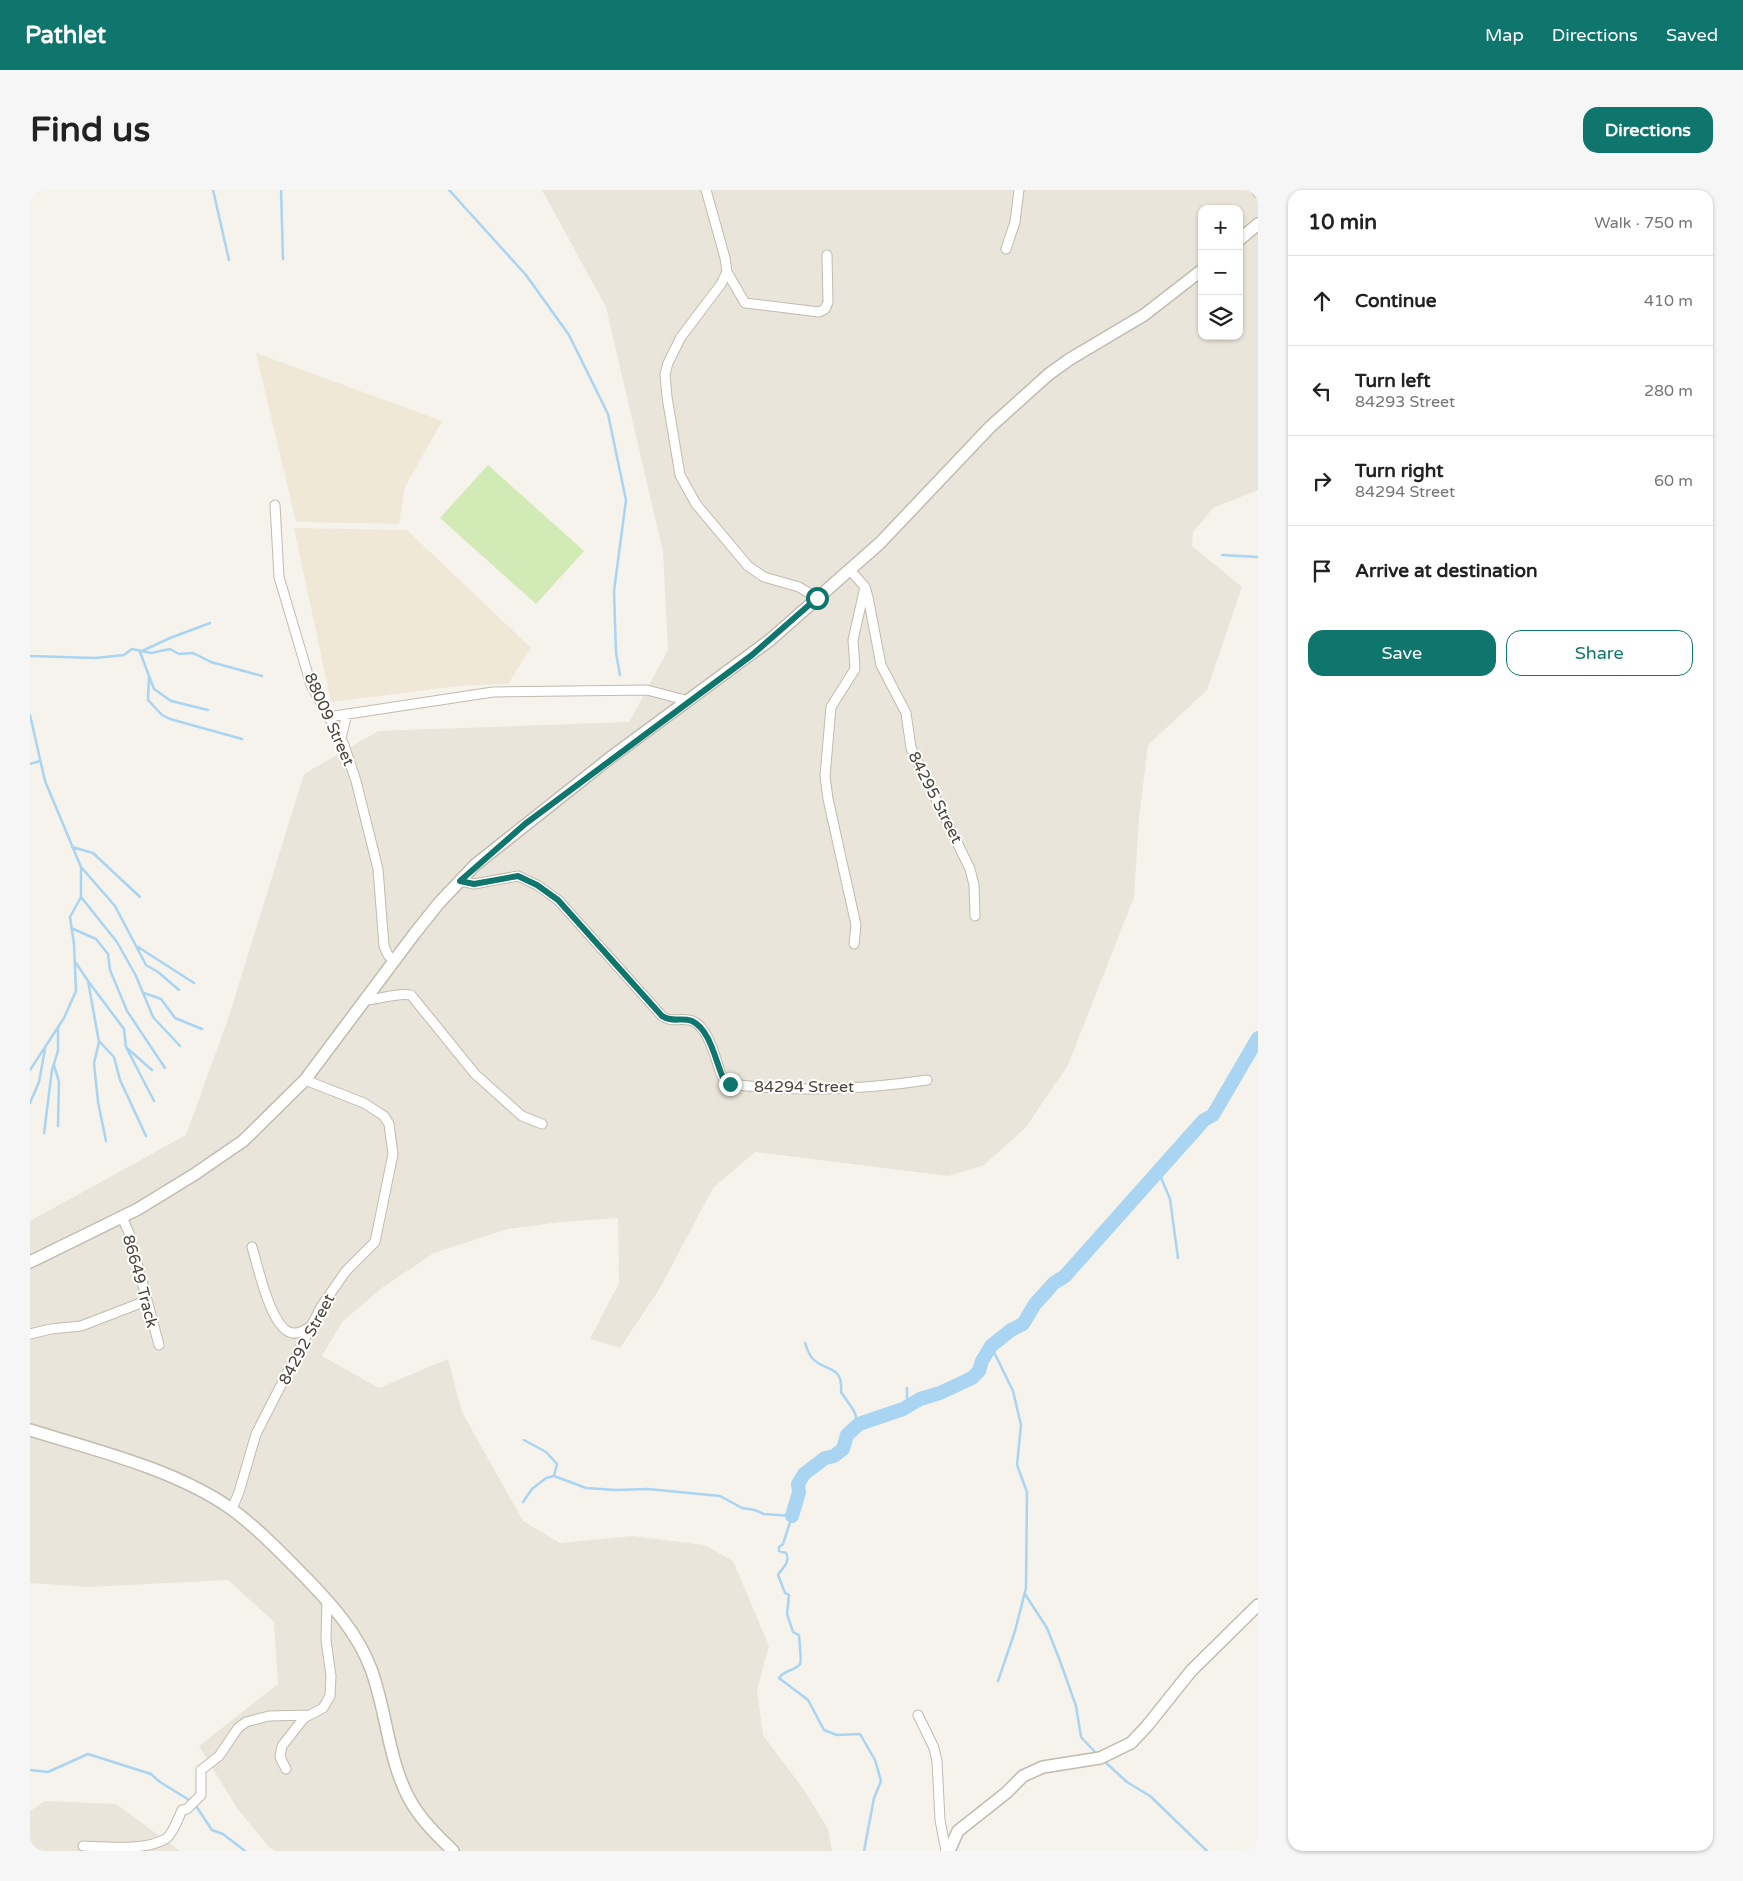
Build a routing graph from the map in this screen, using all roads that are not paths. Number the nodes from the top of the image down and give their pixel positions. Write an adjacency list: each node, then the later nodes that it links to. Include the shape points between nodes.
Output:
1 (706, 190): 7 (street)
2 (1019, 190): 5 (street, via 1015,222)
3 (1258, 224): 4 (street)
4 (1243, 237)
5 (1006, 248)
6 (827, 255): 7 (street, via 828,302 819,312 746,303)
7 (727, 272): 12 (street, via 681,338 668,364 665,384 680,475 696,504 748,566 764,577 799,588)
8 (1198, 273): 10 (street, via 1144,315 1049,374 990,427 905,519)
9 (275, 505): 15 (street, 88009 Street, via 279,577 312,685)
10 (850, 570): 11 (street, 84295 Street); 12 (street)
11 (865, 587): 18 (street, 84295 Street, via 882,665 906,713 911,748 970,869); 19 (street, via 852,640 855,669 831,707 826,776 828,800 856,925)
12 (817, 598): 13 (street, via 752,655)
13 (689, 701): 14 (street, via 647,690 493,692); 17 (street, via 525,824)
14 (347, 714): 15 (street); 16 (street)
15 (328, 717): 16 (street, 88009 Street)
16 (341, 738): 20 (street, 88009 Street, via 356,781 378,870 384,946)
17 (460, 881): 20 (street); 23 (street, 84294 Street, via 474,884 518,876 537,885 566,907 662,1016 673,1021 696,1023 704,1032 724,1080 730,1084 809,1089 892,1086)
18 (975, 916)
19 (854, 944)
20 (394, 961): 21 (street)
21 (365, 1000): 22 (street); 24 (street, via 410,995 465,1063 522,1116)
22 (305, 1080): 25 (street, via 263,1123 222,1157); 29 (street, 84292 Street, via 364,1103 384,1116 389,1124 393,1154 376,1242 346,1271)
23 (927, 1080)
24 (542, 1124)
25 (122, 1218): 27 (street); 28 (street, 86649 Track, via 129,1233)
26 (252, 1247): 29 (street, via 271,1307 281,1326 292,1333)
27 (30, 1262)
28 (146, 1301): 30 (street, via 81,1326); 31 (street, 86649 Track)
29 (312, 1326): 33 (street, 84292 Street, via 256,1434)
30 (30, 1334)
31 (159, 1345)
32 (30, 1430): 33 (street, via 176,1480)
33 (232, 1509): 34 (street)
34 (327, 1600): 36 (street, via 326,1640 331,1687 323,1708); 40 (street, via 352,1631 368,1662 395,1763 411,1803)
35 (1258, 1604): 41 (street, via 1191,1671 1131,1743 1100,1758 1043,1767 1023,1776 958,1831)
36 (310, 1715): 38 (street, via 282,1746 280,1757); 39 (street, via 269,1716 242,1724 219,1756 201,1770 201,1795 182,1810 172,1830 161,1842 142,1849)
37 (918, 1716): 41 (street, via 937,1761 940,1820)
38 (286, 1769)
39 (83, 1846)
40 (453, 1851)
41 (948, 1851)

